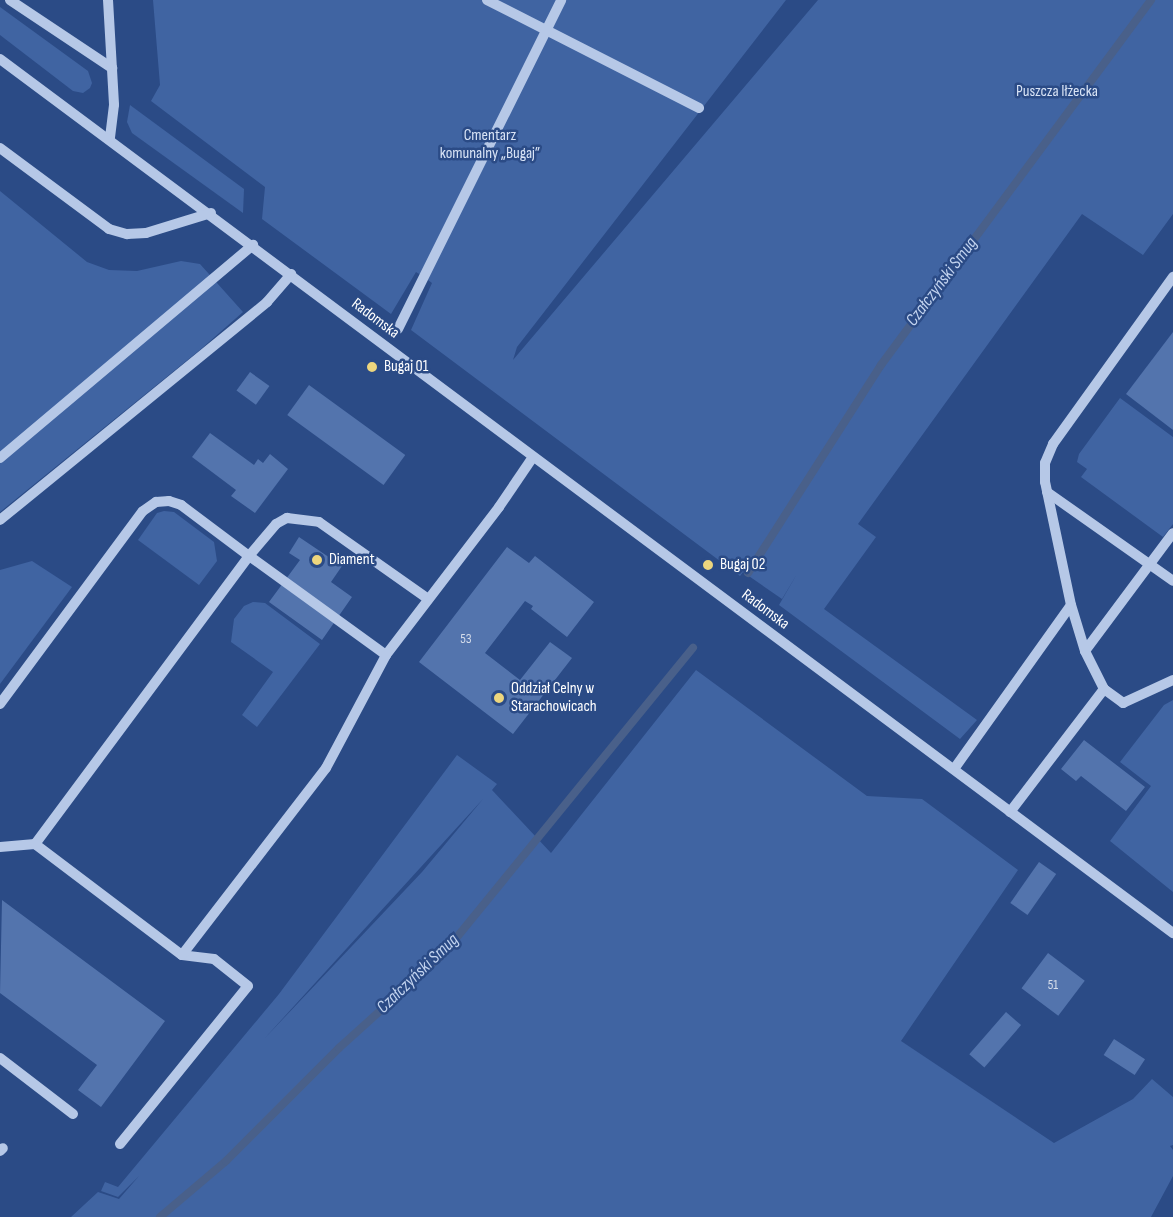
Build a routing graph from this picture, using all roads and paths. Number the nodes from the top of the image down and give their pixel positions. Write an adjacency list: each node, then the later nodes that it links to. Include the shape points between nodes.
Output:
1 (10, 0): 7 (street)
2 (108, 0): 7 (street)
3 (487, 0): 5 (street)
4 (561, 0): 5 (street)
5 (546, 30): 8 (street); 15 (street)
6 (0, 59): 9 (street, Radomska)
7 (112, 68): 9 (street, via 114,105)
8 (699, 108)
9 (110, 139): 11 (street, Radomska)
10 (0, 148): 11 (street, via 109,229 127,234 146,233)
11 (211, 213): 12 (street, Radomska)
12 (253, 245): 13 (street, Radomska); 17 (street)
13 (291, 274): 16 (street, Radomska); 19 (street, via 267,302)
14 (1173, 277): 18 (street, via 1053,444 1045,463)
15 (398, 328)
16 (533, 457): 24 (street); 31 (street, Radomska)
17 (0, 458)
18 (1047, 492): 22 (street); 25 (street)
19 (0, 520)
20 (1173, 533): 22 (street)
21 (249, 556): 24 (street, via 276,524 287,518 320,522); 27 (street); 30 (street, via 181,505 156,502 143,511); 33 (street)
22 (1150, 564): 23 (street); 26 (street)
23 (1173, 581)
24 (428, 599): 27 (street)
25 (1071, 605): 26 (street); 31 (street)
26 (1085, 651): 29 (street)
27 (386, 655): 36 (street, via 326,768)
28 (1173, 680): 29 (street, via 1123,704)
29 (1104, 689): 32 (street)
30 (0, 704)
31 (954, 769): 32 (street, Radomska)
32 (1010, 812): 35 (street, Radomska)
33 (35, 844): 34 (street); 36 (street)
34 (0, 847)
35 (1173, 933)
36 (182, 955): 39 (street, via 214,958 248,986)
37 (0, 1059): 38 (street)
38 (73, 1114)
39 (120, 1144)

